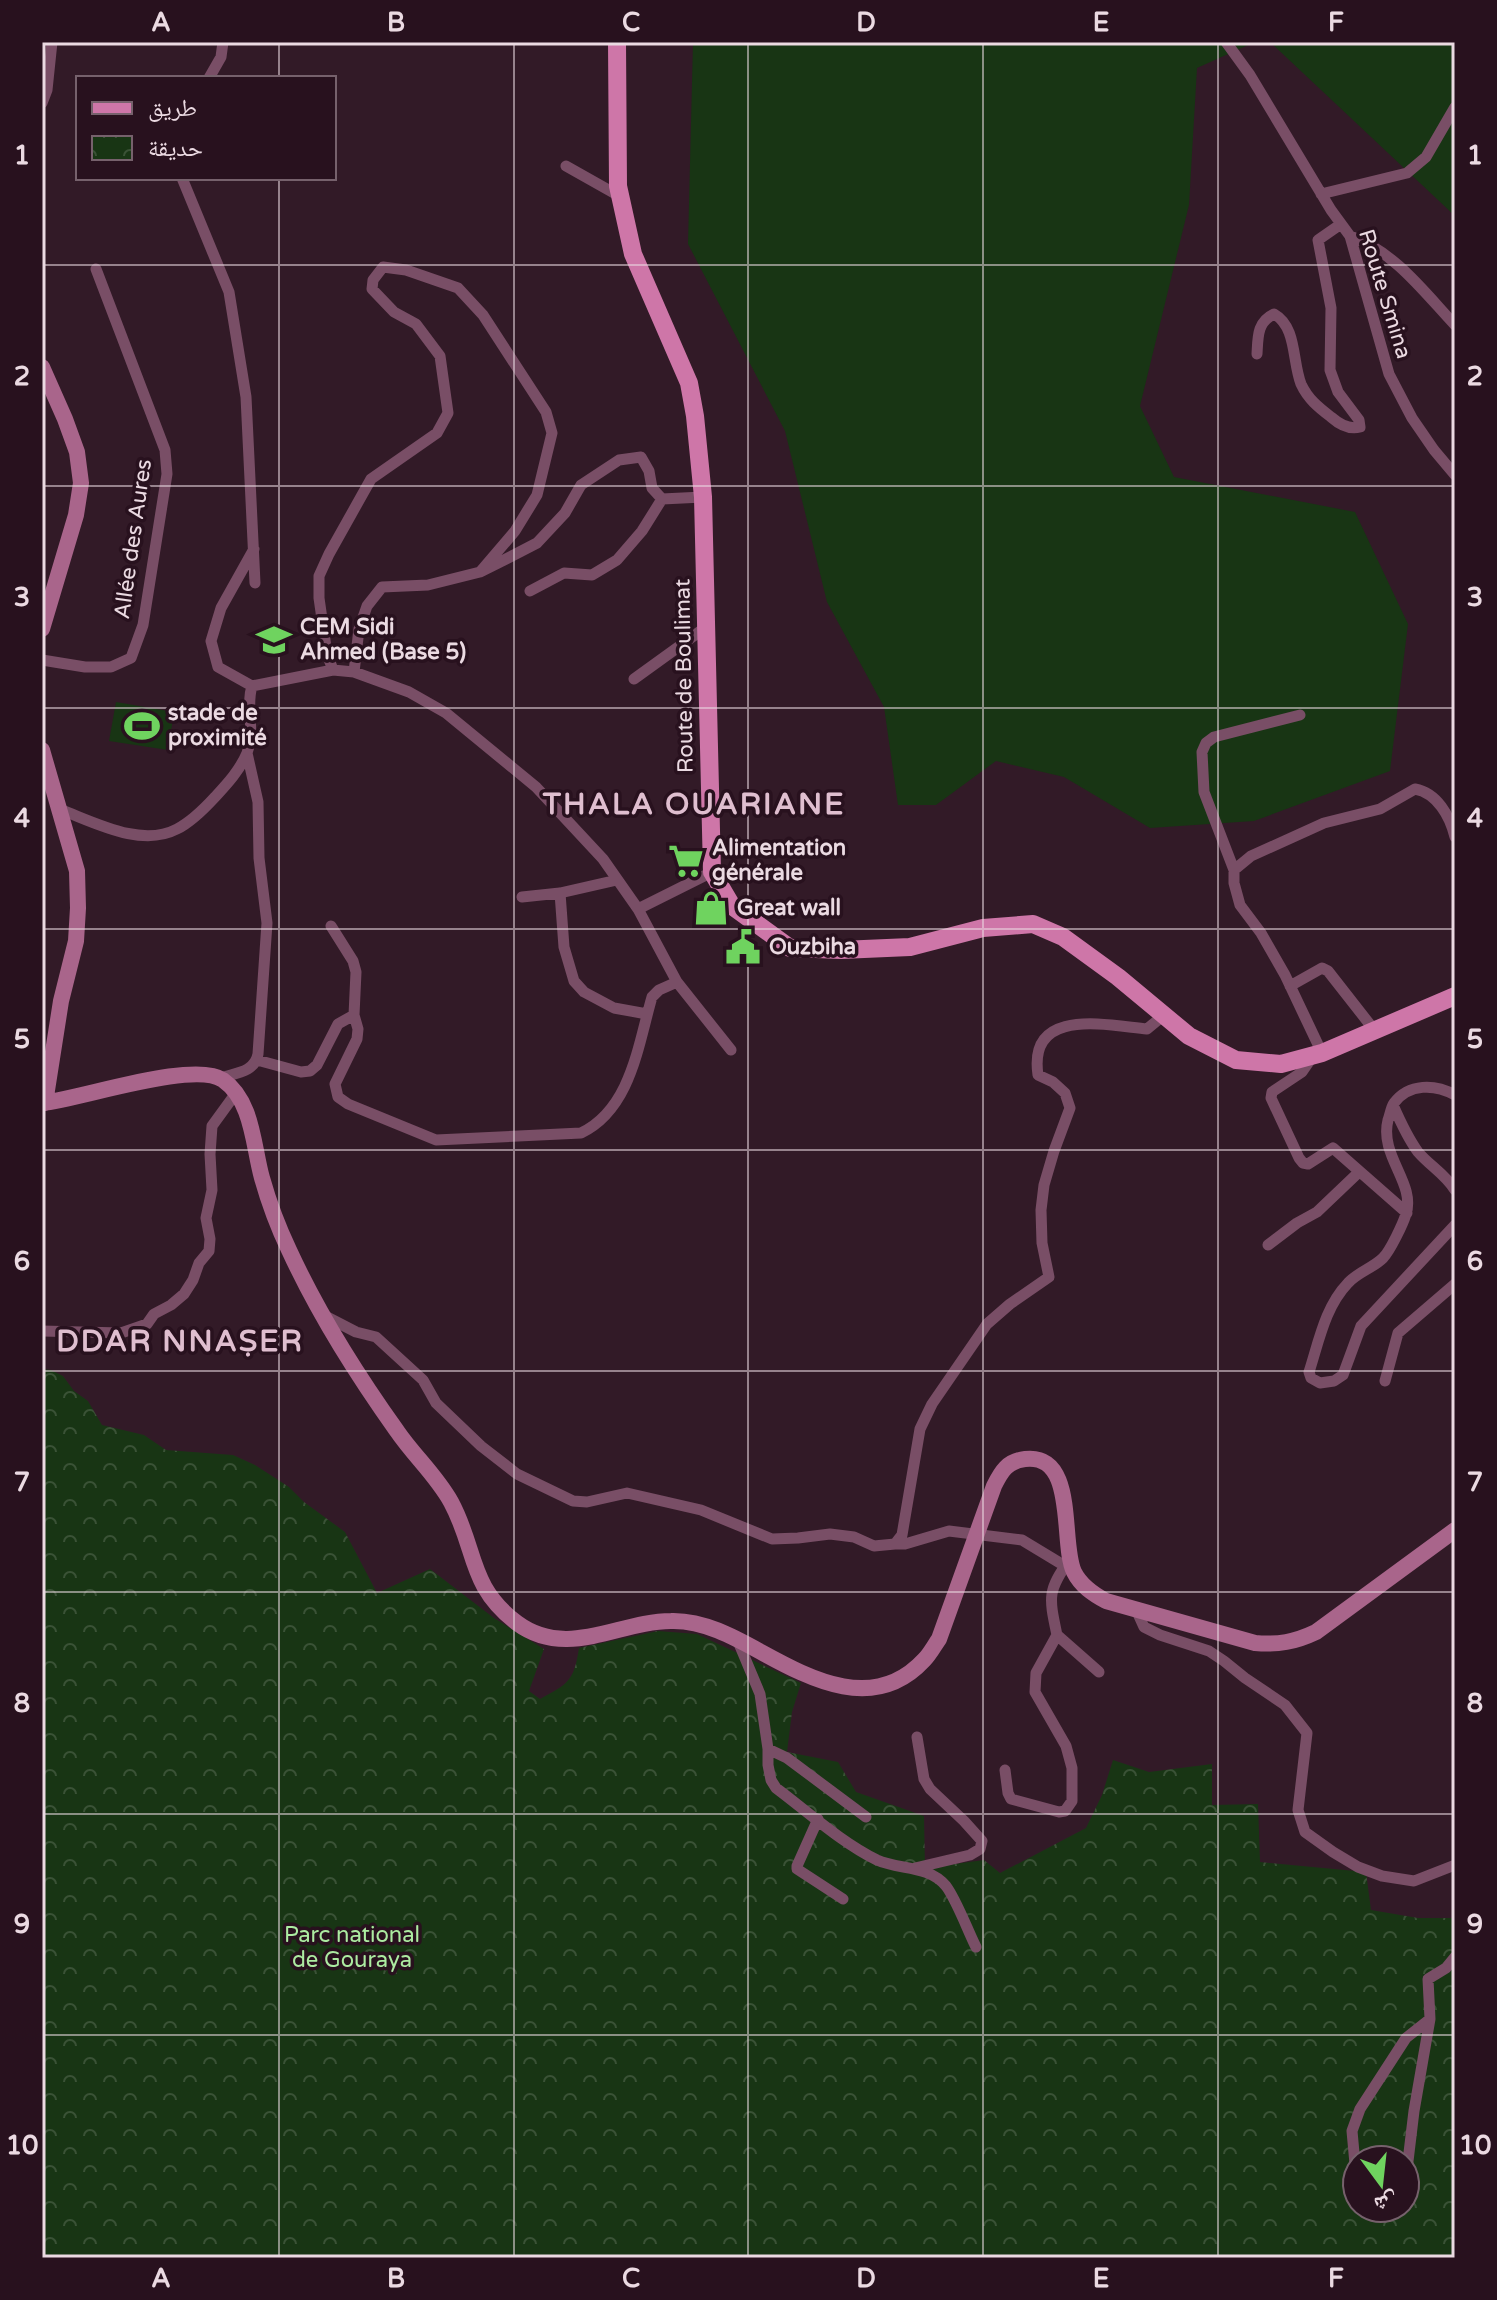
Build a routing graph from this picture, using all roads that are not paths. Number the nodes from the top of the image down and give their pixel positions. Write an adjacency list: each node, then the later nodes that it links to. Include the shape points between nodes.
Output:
1 (52, 42): 6 (street)
2 (223, 42): 5 (street)
3 (617, 42): 11 (main road, Route de Boulimat)
4 (1226, 42): 10 (street, Route Smina)
5 (210, 76)
6 (42, 103)
7 (1455, 107): 10 (street, via 1426,157 1407,173)
8 (566, 166): 11 (street)
9 (183, 180): 21 (street, via 229,292 246,397)
10 (1321, 194): 12 (street, Route Smina)
11 (621, 197): 19 (main road, Route de Boulimat, via 633,254 689,383)
12 (1341, 224): 13 (street, Route Smina); 16 (street, via 1318,240 1331,308 1330,370 1360,427 1338,423 1311,401 1283,319 1274,314 1265,318 1258,330)
13 (1350, 236): 15 (street, via 1370,243 1401,268); 18 (street, Route Smina, via 1389,374 1412,418)
14 (96, 269): 27 (street, Allée des Aures, via 165,450 167,474 143,625 131,658 111,667)
15 (1455, 325)
16 (1257, 354)
17 (42, 367): 26 (main road, via 77,452 81,483)
18 (1455, 475)
19 (703, 497): 20 (street); 25 (main road, Route de Boulimat)
20 (662, 499): 22 (street, via 652,488 641,457 619,460 581,485 565,513 537,543); 24 (street, via 617,560 592,575 564,573)
21 (254, 549): 23 (street); 31 (street, via 221,608 211,641 218,667)
22 (480, 572): 28 (street, via 537,495 552,433 546,412 483,315 458,288 383,267 372,289 394,312 416,324 440,356 448,413 437,433 371,479 319,576); 29 (street, via 428,585 382,587 367,606 359,629)
23 (255, 583)
24 (530, 591)
25 (706, 627): 30 (street); 38 (main road, Route de Boulimat)
26 (42, 629)
27 (42, 660)
28 (333, 670): 29 (street); 31 (street)
29 (354, 672): 39 (street, via 409,692 446,713 536,787)
30 (634, 679)
31 (252, 686): 33 (street)
32 (1300, 715): 37 (street, via 1214,737 1202,752 1204,792)
33 (247, 753): 35 (street, via 233,778 176,830 154,836 124,833); 53 (street, via 258,802 267,923)
34 (43, 760): 35 (main road)
35 (59, 809): 57 (main road, via 77,871 76,941)
36 (1455, 837): 37 (street, via 1439,804 1426,791 1415,789 1380,809 1324,823 1251,856)
37 (1234, 870): 45 (street, via 1240,905)
38 (712, 872): 42 (street); 49 (main road, Route de Boulimat, via 732,906 790,948 910,947 983,928 1033,924 1063,937)
39 (617, 880): 40 (street); 42 (street)
40 (560, 893): 41 (street); 47 (street, via 564,947 574,981 614,1008)
41 (522, 897)
42 (638, 909): 44 (street)
43 (331, 926): 48 (street, via 356,972)
44 (677, 982): 47 (street, via 652,997); 51 (street)
45 (1290, 986): 50 (street, via 1322,968 1328,971); 52 (street)
46 (1455, 996): 50 (main road, Route de Boulimat)
47 (647, 1014): 48 (street, via 631,1074 617,1101 592,1128 581,1133 436,1140 338,1097 335,1084 357,1039)
48 (354, 1015): 53 (street, via 338,1024 310,1071)
49 (1164, 1015): 52 (main road, Route de Boulimat, via 1189,1036 1236,1060 1281,1064); 70 (street, via 1147,1029 1112,1024 1058,1028 1037,1051 1038,1075 1065,1093 1070,1108 1042,1197 1042,1243 1049,1277 987,1324 932,1404 920,1429 902,1535)
50 (1375, 1031): 52 (main road, Route de Boulimat)
51 (731, 1050)
52 (1317, 1054): 59 (street, via 1271,1098 1303,1163 1333,1148)
53 (257, 1060): 54 (street, via 247,1070)
54 (220, 1078): 55 (main road); 57 (main road, via 192,1073)
55 (236, 1093): 65 (main road, via 247,1113 274,1215); 66 (street, via 212,1126 212,1190 206,1218 210,1247 184,1294 132,1331)
56 (1455, 1095): 58 (street, via 1425,1086 1409,1090)
57 (43, 1103)
58 (1393, 1104): 60 (street, via 1414,1146); 61 (street, via 1385,1134 1407,1192)
59 (1359, 1172): 61 (street); 63 (street, via 1317,1212)
60 (1455, 1190)
61 (1407, 1213): 62 (street, via 1384,1257 1349,1281 1331,1305 1309,1372 1320,1383 1343,1375 1361,1326)
62 (1455, 1225)
63 (1268, 1245)
64 (1455, 1284): 67 (street, via 1398,1333)
65 (324, 1315): 70 (street, via 376,1337 423,1380 436,1403 481,1446 517,1474 573,1501 627,1493 701,1510 772,1539 830,1534 874,1546); 74 (main road, via 398,1434 451,1504 480,1581 495,1604 520,1625 547,1637 578,1640 672,1621)
66 (42, 1331)
67 (1385, 1381)
68 (1455, 1530): 72 (main road, via 1316,1632 1295,1641 1255,1643)
69 (977, 1535): 70 (street, via 949,1531); 71 (street, via 1022,1540); 71 (main road, via 1001,1472 1011,1462 1042,1460 1053,1469 1066,1503); 74 (main road, via 939,1639 924,1660 884,1685 854,1689 826,1683)
70 (895, 1544)
71 (1067, 1562): 72 (main road, via 1092,1593); 73 (street, via 1050,1602)
72 (1138, 1608): 81 (street, via 1144,1627 1209,1651 1298,1720 1307,1733 1298,1810 1305,1832 1358,1867 1382,1876 1414,1881)
73 (1057, 1635): 75 (street); 78 (street, via 1036,1673 1035,1692 1066,1746 1072,1801 1059,1812 1011,1799)
74 (737, 1639): 77 (street, via 760,1694)
75 (1099, 1672)
76 (917, 1737): 82 (street, via 930,1789 982,1841 970,1855)
77 (768, 1749): 79 (street); 80 (street, via 776,1788)
78 (1005, 1770)
79 (866, 1817)
80 (818, 1819): 82 (street, via 880,1861); 83 (street, via 797,1869)
81 (1455, 1865)
82 (914, 1869): 84 (street, via 946,1886)
83 (843, 1899)
84 (976, 1947)
85 (1455, 1957): 86 (street, via 1428,1979)
86 (1430, 2019): 87 (street, via 1406,2038 1360,2109); 88 (street)
87 (1353, 2144)
88 (1410, 2144)

